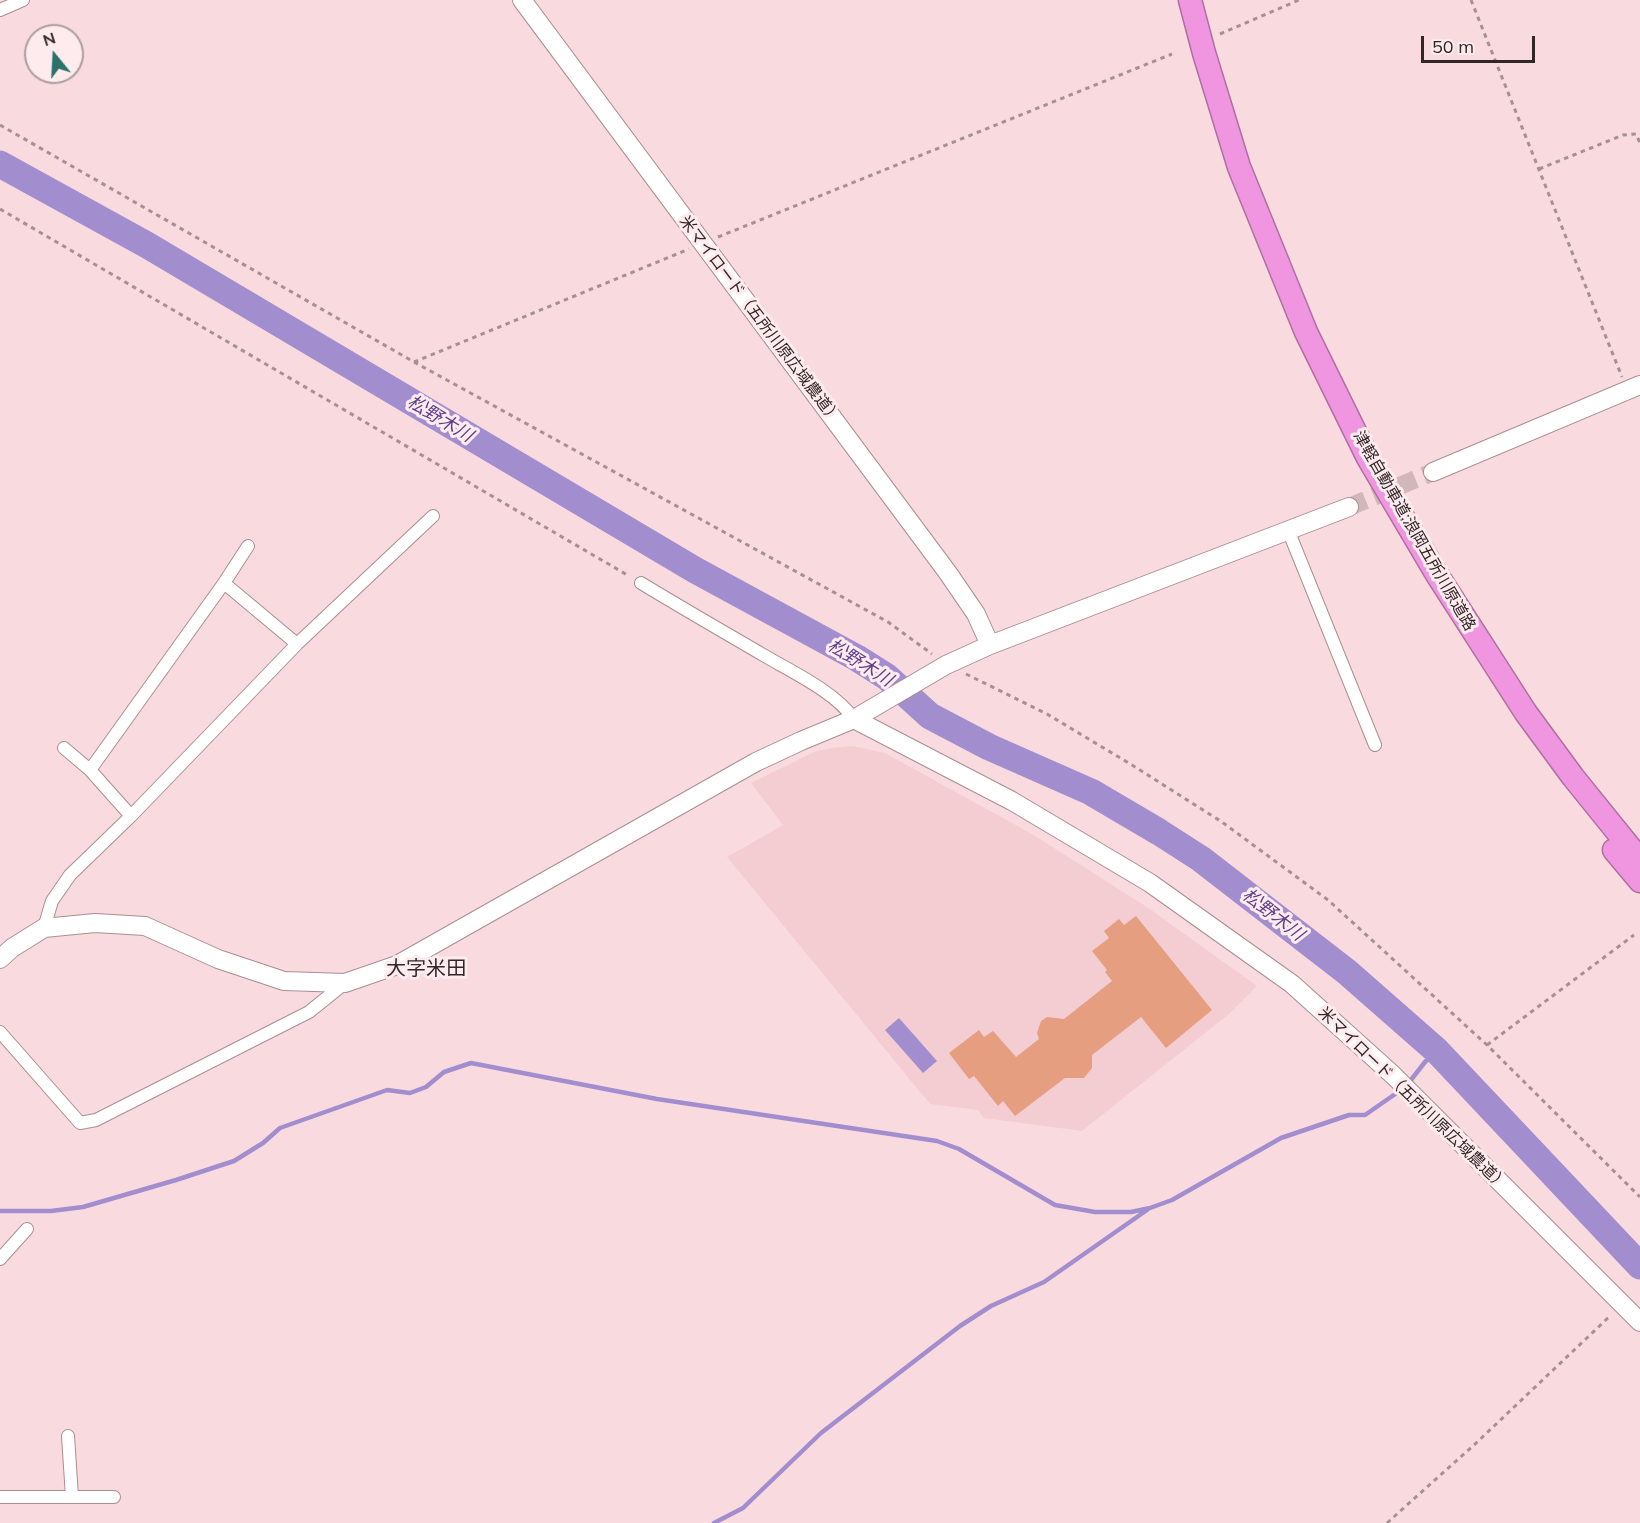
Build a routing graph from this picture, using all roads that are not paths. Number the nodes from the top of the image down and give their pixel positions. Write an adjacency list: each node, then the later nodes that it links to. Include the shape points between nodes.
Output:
1 (23, 0): 4 (street)
2 (522, 0): 14 (street, 米マイロード（五所川原広域農道）, via 948,573 976,614)
3 (1190, 0): 15 (highway, 津軽自動車道;浪岡五所川原道路, via 1239,167 1306,332 1368,459)
4 (0, 9)
5 (1634, 388): 6 (street)
6 (1434, 472)
7 (1349, 507): 9 (street)
8 (433, 516): 13 (street)
9 (1288, 530): 14 (street); 17 (street)
10 (248, 546): 11 (street)
11 (224, 583): 13 (street); 19 (street)
12 (641, 583): 16 (street)
13 (297, 644): 20 (street)
14 (990, 645): 16 (street, via 941,668)
15 (1526, 713): 21 (highway); 22 (highway, 津軽自動車道;浪岡五所川原道路); 23 (highway, via 1567,783 1610,846)
16 (862, 715): 26 (street, via 756,762 397,965); 30 (street, 米マイロード（五所川原広域農道）, via 1150,883 1292,984 1393,1075)
17 (1375, 745)
18 (64, 748): 19 (street)
19 (90, 770): 20 (street)
20 (131, 816): 24 (street, via 70,875 52,901)
21 (1640, 845)
22 (1640, 860)
23 (1640, 881)
24 (45, 928): 25 (street); 26 (street, via 95,923 145,926 218,959 284,981)
25 (0, 959)
26 (345, 983): 27 (street, via 309,1012 96,1120 80,1123)
27 (0, 1032)
28 (27, 1229): 29 (street)
29 (0, 1259)
30 (1640, 1322)
31 (68, 1436): 33 (street)
32 (0, 1497): 33 (street)
33 (72, 1497): 34 (street)
34 (114, 1497)

